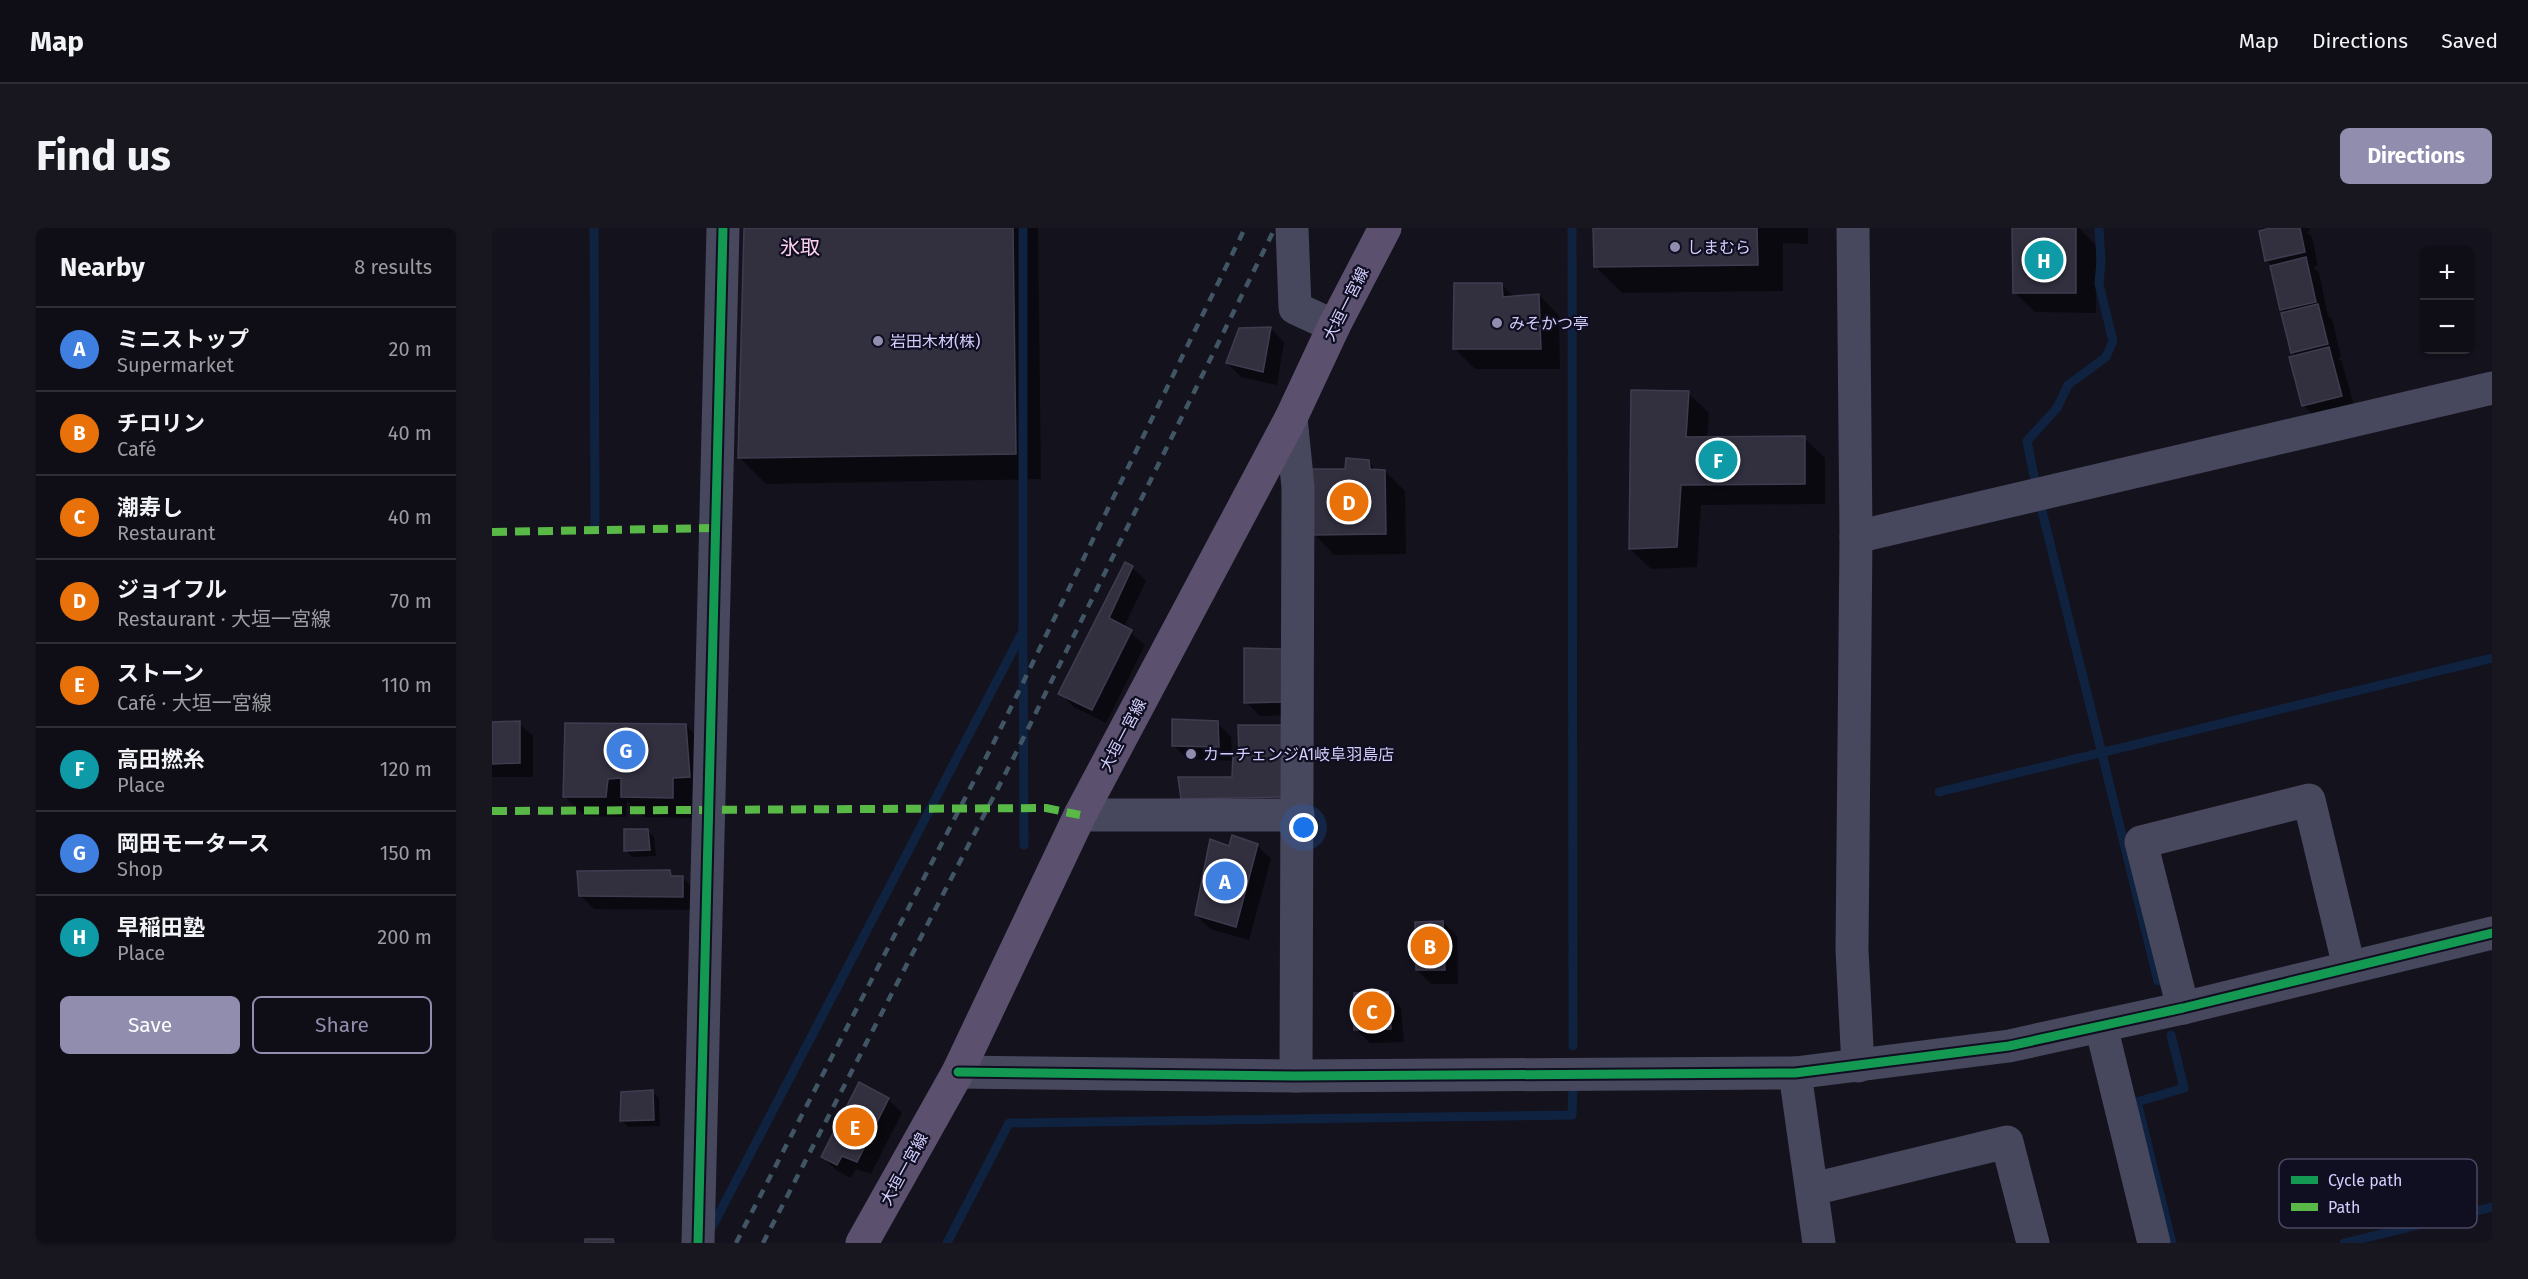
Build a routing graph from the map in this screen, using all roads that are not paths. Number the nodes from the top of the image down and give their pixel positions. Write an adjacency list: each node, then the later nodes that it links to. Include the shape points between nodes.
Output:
1 (723, 228): 20 (street)
2 (1292, 228): 5 (street, via 1295,308)
3 (1385, 228): 5 (main road, 大垣一宮線)
4 (1853, 228): 8 (street)
5 (1334, 326): 7 (main road, 大垣一宮線)
6 (2492, 388): 8 (street)
7 (1291, 418): 9 (main road, 大垣一宮線); 10 (street, via 1298,487)
8 (1856, 537): 15 (street, via 1852,950)
9 (1080, 815): 10 (street); 16 (main road, 大垣一宮線)
10 (1298, 815): 18 (street)
11 (2492, 933): 12 (street)
12 (2349, 967): 13 (street); 13 (street, via 2309,800 2141,842)
13 (2183, 1008): 14 (street)
14 (2101, 1026): 15 (street, via 2009,1046); 24 (street)
15 (1858, 1066): 17 (street)
16 (958, 1072): 18 (street); 21 (main road, 大垣一宮線)
17 (1795, 1073): 18 (street); 19 (street)
18 (1296, 1076)
19 (1813, 1189): 22 (street); 23 (street, via 2007,1142)
20 (698, 1243)
21 (862, 1243)
22 (1820, 1243)
23 (2033, 1243)
24 (2154, 1243)

